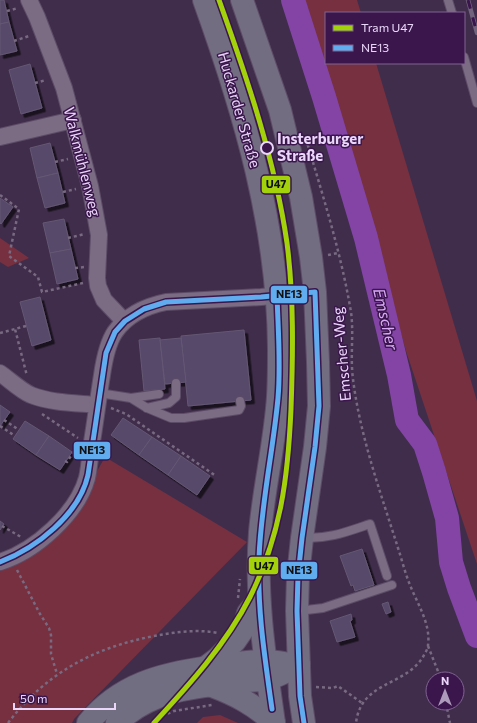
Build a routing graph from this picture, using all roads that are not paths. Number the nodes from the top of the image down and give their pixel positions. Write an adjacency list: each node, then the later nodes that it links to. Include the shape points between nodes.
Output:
1 (204, 0): 11 (main road, Huckarder Straße, via 251,145 267,218)
2 (242, 0): 10 (main road, via 280,110 301,197)
3 (448, 0): 5 (lane)
4 (26, 3): 8 (street, Walkmühlenweg, via 37,17)
5 (452, 12)
6 (465, 61): 7 (lane)
7 (477, 103)
8 (73, 120): 9 (street); 12 (street, Walkmühlenweg, via 92,193 98,232 98,286 104,300)
9 (0, 137)
10 (315, 292): 11 (street); 20 (main road, via 319,406)
11 (277, 295): 12 (street, via 154,304); 24 (main road, Huckarder Straße, via 278,397 260,532)
12 (124, 321): 17 (street, via 114,333 104,360)
13 (0, 373): 17 (street, via 30,395 66,402)
14 (176, 383): 19 (lane, via 176,397 169,403)
15 (159, 394): 16 (lane)
16 (131, 398): 17 (lane); 19 (lane)
17 (101, 401): 21 (street, via 87,478 77,502 63,520)
18 (240, 401): 19 (lane, via 239,410 184,418 171,418)
19 (147, 408)
20 (302, 538): 22 (lane, via 334,536 370,524); 25 (main road)
21 (8, 564)
22 (387, 576)
23 (392, 584): 25 (lane, via 323,608)
24 (259, 600): 27 (main road, Huckarder Straße); 28 (highway, via 248,613 244,628 235,641 218,658)
25 (297, 611): 26 (main road)
26 (299, 665): 27 (highway); 32 (main road)
27 (267, 670): 28 (highway, via 245,661); 31 (main road, Huckarder Straße)
28 (210, 686): 29 (highway, via 164,675 124,691); 30 (highway, via 178,690 157,696 139,705); 31 (highway, via 249,702)
29 (88, 723)
30 (118, 723)
31 (274, 723)
32 (304, 723)

